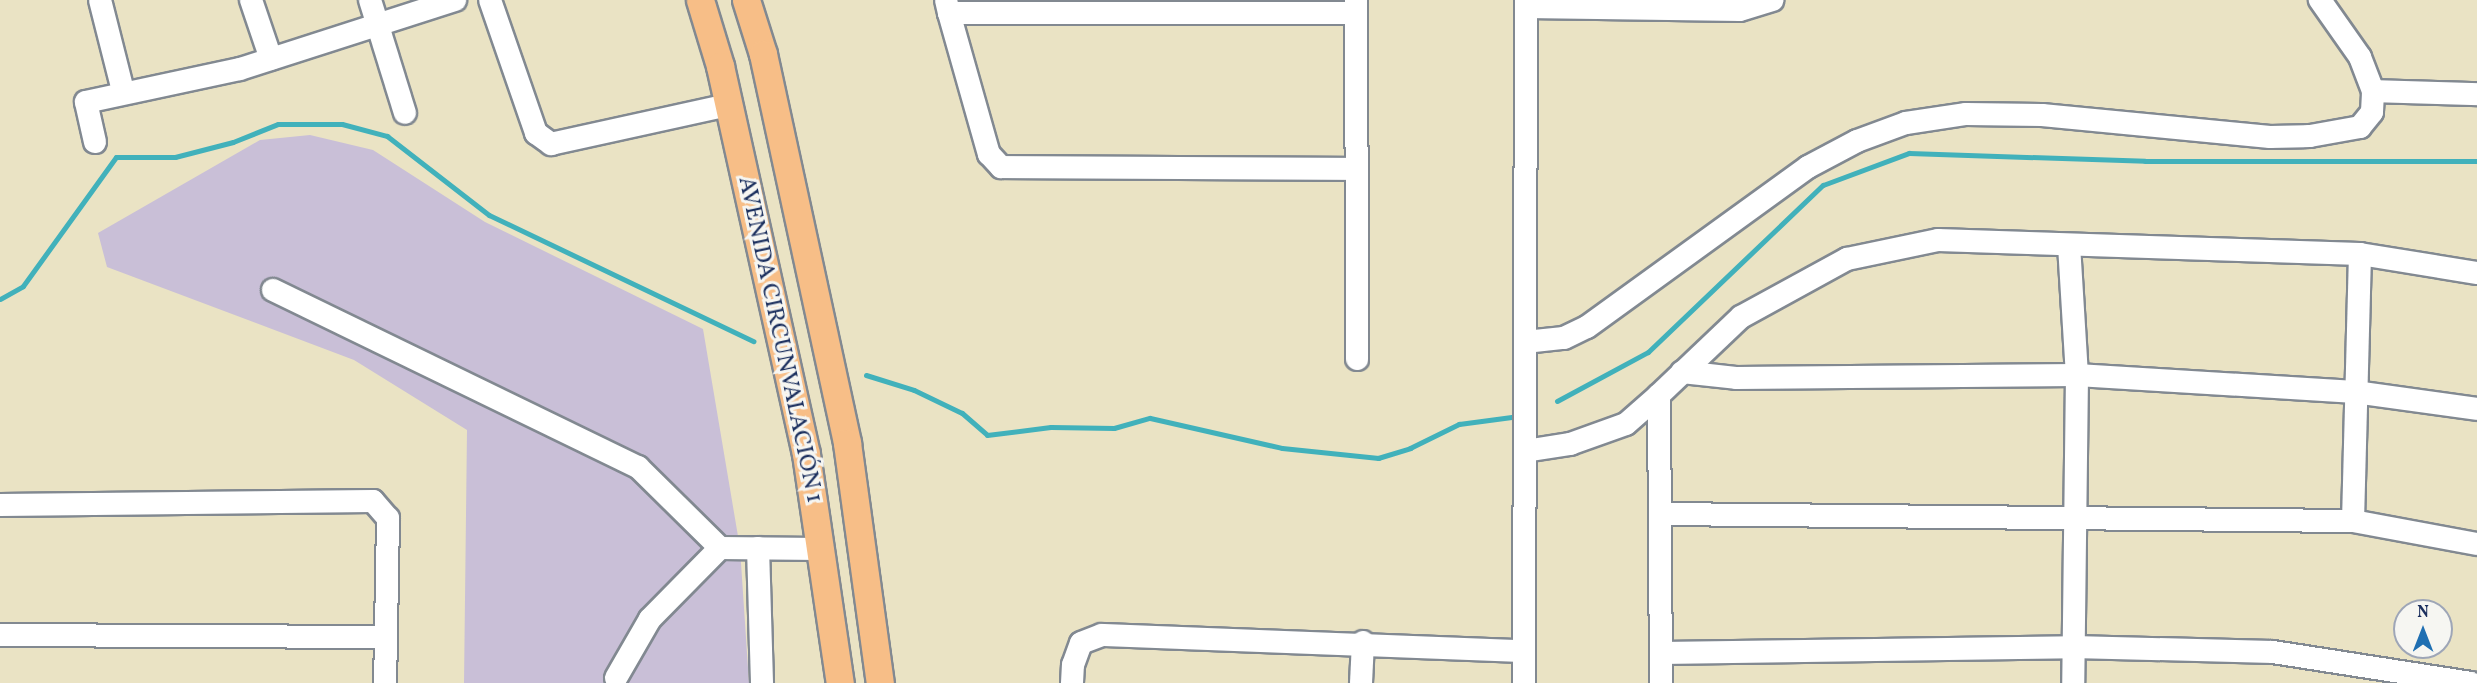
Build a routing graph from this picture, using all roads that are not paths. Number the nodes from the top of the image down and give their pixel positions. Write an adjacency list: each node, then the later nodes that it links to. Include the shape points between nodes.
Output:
1 (100, 0): 15 (street)
2 (251, 0): 14 (street)
3 (370, 0): 13 (street)
4 (455, 0): 13 (street)
5 (490, 0): 18 (street, via 542,141 563,144)
6 (700, 0): 18 (main road, AVENIDA CIRCUNVALACIÓN 1)
7 (746, 0): 52 (main road, AVENIDA CIRCUNVALACIÓN 1, via 763,54 847,443)
8 (1772, 0): 10 (street, via 1740,10)
9 (2320, 0): 16 (street, via 2361,57)
10 (1526, 3): 26 (street)
11 (948, 6): 12 (street); 21 (street, via 989,154 1001,166)
12 (1356, 7): 21 (street)
13 (378, 24): 14 (street); 19 (street)
14 (271, 59): 15 (street)
15 (123, 91): 20 (street, via 86,102)
16 (2373, 91): 17 (street); 26 (street, via 2372,112 2360,127 2310,136 2206,132 2042,115 1966,114 1906,123 1857,141 1808,167 1587,327 1564,338)
17 (2477, 94)
18 (729, 105): 41 (main road, AVENIDA CIRCUNVALACIÓN 1, via 806,454)
19 (405, 113)
20 (95, 142)
21 (1357, 169): 27 (street)
22 (2069, 244): 23 (street); 28 (street, via 1938,240 1847,260 1741,317); 29 (street)
23 (2361, 254): 24 (street); 30 (street)
24 (2477, 273)
25 (273, 290): 39 (street, via 638,466)
26 (1525, 342): 33 (street)
27 (1357, 359)
28 (1682, 372): 29 (street, via 1736,378); 31 (street)
29 (2077, 375): 30 (street); 36 (street)
30 (2355, 392): 32 (street); 37 (street)
31 (1659, 395): 33 (street, via 1626,424 1570,444); 35 (street)
32 (2477, 410)
33 (1525, 451): 46 (street)
34 (0, 505): 43 (street, via 373,501 388,518)
35 (1660, 514): 36 (street); 47 (street)
36 (2074, 516): 37 (street); 45 (street)
37 (2352, 521): 38 (street)
38 (2477, 544)
39 (720, 548): 40 (street); 48 (street, via 650,619)
40 (758, 548): 41 (street); 50 (street)
41 (820, 549): 51 (main road, AVENIDA CIRCUNVALACIÓN 1)
42 (0, 635): 43 (street)
43 (386, 638): 49 (street)
44 (1363, 642): 46 (street); 53 (street, via 1102,635 1081,644 1073,665); 54 (street)
45 (2073, 647): 47 (street); 57 (street); 58 (street, via 2273,652)
46 (1524, 651): 55 (street)
47 (1661, 653): 56 (street)
48 (616, 678)
49 (385, 683)
50 (762, 683)
51 (840, 683)
52 (880, 683)
53 (1072, 683)
54 (1361, 683)
55 (1524, 683)
56 (1661, 683)
57 (2073, 683)
58 (2471, 683)

